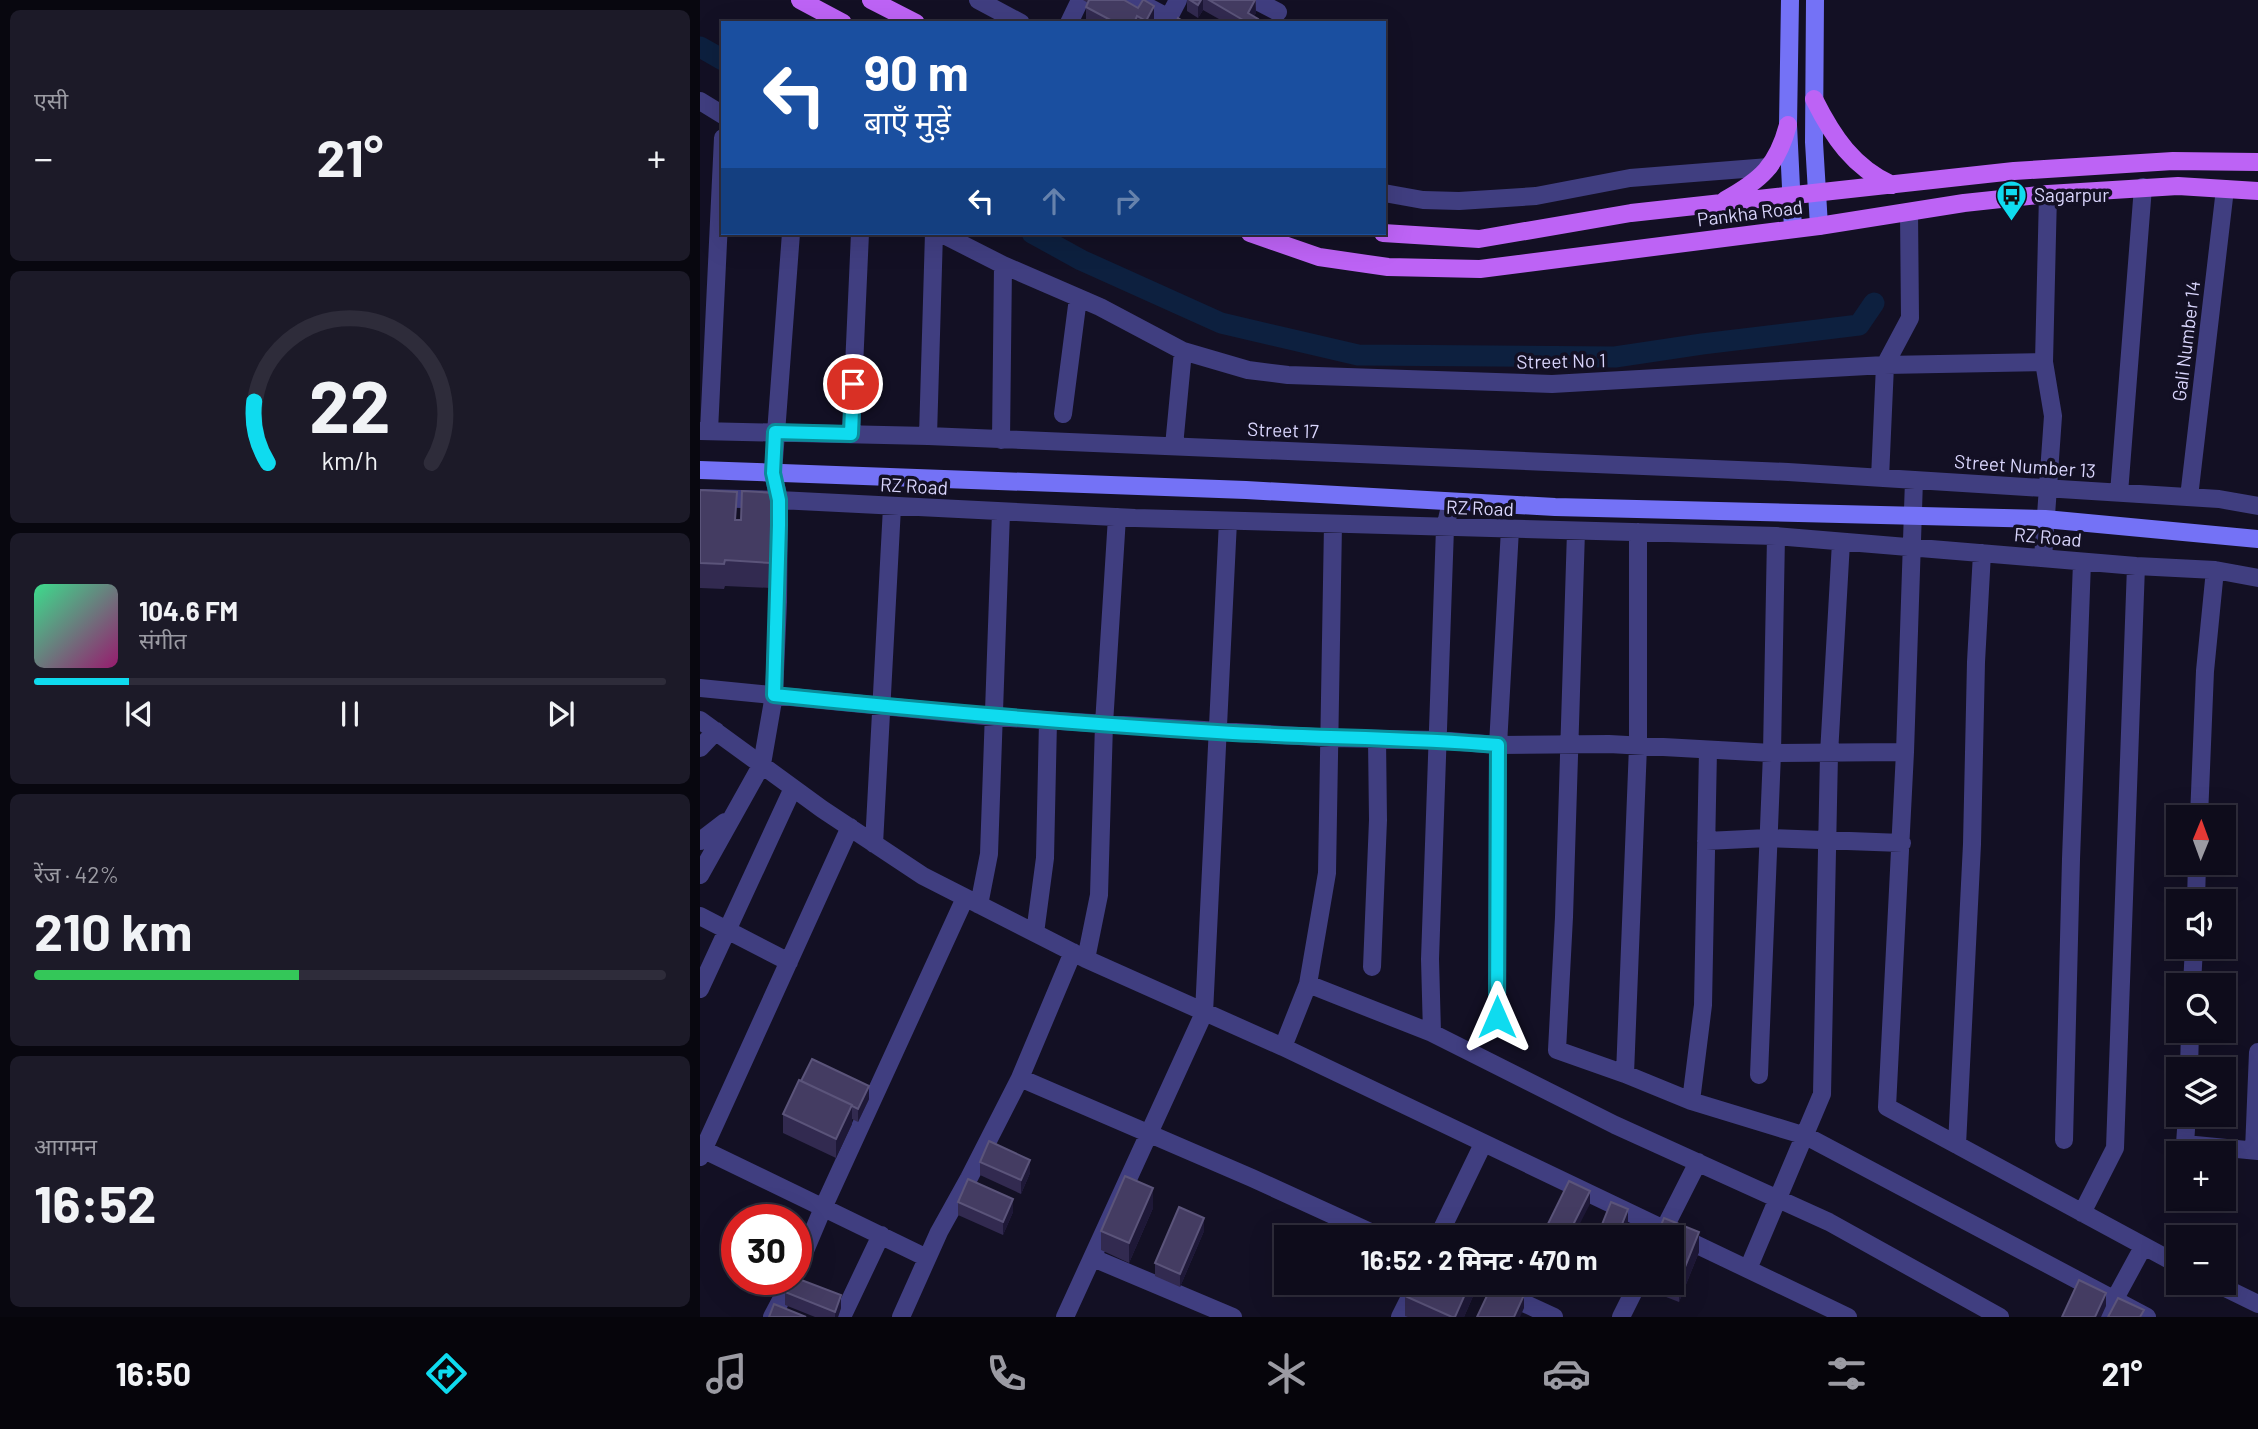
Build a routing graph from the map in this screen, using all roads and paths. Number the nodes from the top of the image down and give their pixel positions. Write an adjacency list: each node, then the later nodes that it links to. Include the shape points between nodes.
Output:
1 (800, 0): 12 (main road)
2 (871, 0): 13 (main road)
3 (978, 0): 14 (street)
4 (1080, 0): 15 (street)
5 (1135, 0): 11 (street)
6 (1178, 0): 11 (street)
7 (1255, 0): 10 (street)
8 (1790, 0): 19 (street)
9 (1815, 0): 16 (street)
10 (1279, 12)
11 (1167, 20)
12 (839, 21)
13 (912, 21)
14 (1017, 21)
15 (1070, 21)
16 (1814, 99): 23 (main road, via 1848,154 1875,177); 27 (street)
17 (700, 101): 18 (street)
18 (721, 114)
19 (1788, 125): 21 (main road, via 1782,150); 30 (street)
20 (2258, 162): 23 (main road, Pankha Road, via 2173,161 2058,168)
21 (1769, 167): 28 (street, via 1630,178 1536,196 1485,200 1423,200); 31 (main road)
22 (721, 169): 47 (street)
23 (1893, 185): 27 (main road, Pankha Road)
24 (2143, 187): 25 (main road, Pankha Road); 29 (main road, Pankha Road); 59 (street)
25 (2225, 189): 26 (main road, Pankha Road); 60 (street, Gali Number 14)
26 (2258, 191)
27 (1816, 192): 30 (main road, Pankha Road); 33 (street)
28 (1386, 193)
29 (2048, 194): 32 (main road, Pankha Road); 44 (street)
30 (1790, 196): 31 (main road, Pankha Road); 34 (street)
31 (1718, 203): 35 (main road, Pankha Road, via 1479,239)
32 (1909, 212): 33 (main road, Pankha Road); 45 (street, via 1910,318)
33 (1819, 226): 34 (main road, Pankha Road)
34 (1793, 229): 40 (main road, Pankha Road, via 1480,269 1388,267 1319,257)
35 (1386, 233)
36 (791, 235): 48 (street)
37 (860, 235): 49 (street)
38 (934, 235): 50 (street)
39 (944, 235): 41 (street, Street No 1)
40 (1256, 235)
41 (1003, 265): 42 (street, Street No 1); 51 (street)
42 (1078, 298): 43 (street, Street No 1); 46 (street)
43 (1184, 351): 45 (street, Street No 1, via 1248,370 1288,375 1552,384); 52 (street)
44 (2044, 362): 45 (street, Street No 1); 58 (street, via 2053,416)
45 (1885, 365): 56 (street)
46 (1063, 414)
47 (704, 431): 48 (street, Street 17)
48 (775, 432): 49 (street, Street 17); 55 (street)
49 (851, 434): 50 (street, Street 17)
50 (928, 436): 51 (street, Street 17)
51 (1001, 440): 52 (street, Street 17)
52 (1174, 446): 54 (street, Street 17)
53 (700, 470): 55 (street)
54 (1788, 472): 56 (street, Street Number 13)
55 (773, 473): 62 (street); 63 (street)
56 (1880, 478): 57 (street, Street Number 13)
57 (1914, 480): 58 (street, Street Number 13); 68 (street)
58 (2049, 488): 59 (street, Street Number 13); 69 (street)
59 (2119, 493): 60 (street, Street Number 13)
60 (2189, 497): 64 (street, Street Number 13)
61 (700, 498): 62 (street, RZ Road)
62 (779, 500): 65 (street, RZ Road); 87 (street)
63 (1451, 502): 68 (street); 72 (street)
64 (2258, 506)
65 (891, 507): 66 (street, RZ Road); 88 (street)
66 (1001, 512): 67 (street, RZ Road); 89 (street)
67 (1117, 517): 70 (street, RZ Road); 92 (street)
68 (1911, 517): 69 (street); 79 (street)
69 (2045, 519): 77 (street); 81 (street)
70 (1227, 521): 71 (street, RZ Road); 94 (street)
71 (1333, 524): 72 (street, RZ Road); 95 (street)
72 (1445, 528): 73 (street, RZ Road); 97 (street)
73 (1510, 529): 74 (street, RZ Road); 99 (street)
74 (1576, 531): 75 (street, RZ Road); 98 (street)
75 (1638, 532): 76 (street, RZ Road); 100 (street)
76 (1776, 536): 78 (street, RZ Road); 104 (street)
77 (2258, 539)
78 (1841, 542): 79 (street, RZ Road); 105 (street)
79 (1910, 547): 80 (street, RZ Road); 103 (street)
80 (1982, 553): 81 (street, RZ Road); 141 (street)
81 (2043, 558): 82 (street, RZ Road)
82 (2082, 562): 83 (street, RZ Road); 139 (street)
83 (2136, 566): 84 (street, RZ Road); 147 (street, via 2115,1148)
84 (2216, 570): 85 (street, RZ Road); 108 (street, via 2205,671)
85 (2258, 578)
86 (700, 688): 87 (street)
87 (774, 695): 88 (street); 106 (street)
88 (881, 706): 89 (street); 116 (street)
89 (995, 717): 91 (street); 118 (street, via 989,854)
90 (700, 720): 93 (street)
91 (1048, 721): 92 (street); 121 (street, via 1045,859)
92 (1104, 724): 94 (street); 122 (street, via 1099,895)
93 (716, 731): 101 (street); 106 (street)
94 (1218, 732): 95 (street); 127 (street)
95 (1331, 738): 96 (street); 125 (street, via 1327,873)
96 (1377, 739): 97 (street); 124 (street)
97 (1437, 740): 99 (street); 129 (street)
98 (1569, 743): 99 (street); 100 (street); 132 (street, via 1557,1050)
99 (1498, 745): 128 (street)
100 (1638, 746): 102 (street); 132 (street)
101 (700, 748)
102 (1708, 750): 104 (street); 114 (street)
103 (1905, 752): 105 (street); 115 (street)
104 (1772, 753): 105 (street); 111 (street)
105 (1829, 754): 112 (street)
106 (762, 764): 107 (street); 109 (street)
107 (793, 788): 110 (street); 120 (street)
108 (2199, 805)
109 (732, 817): 113 (street); 117 (street)
110 (850, 827): 116 (street); 123 (street)
111 (1768, 838): 112 (street); 114 (street); 133 (street)
112 (1827, 839): 115 (street); 138 (street, via 1822,1094)
113 (700, 841)
114 (1706, 841): 135 (street, via 1703,1005)
115 (1902, 843): 141 (street, via 1887,1107)
116 (874, 844): 118 (street)
117 (700, 875)
118 (972, 901): 121 (street); 146 (street)
119 (700, 916): 120 (street)
120 (727, 930): 123 (street); 126 (street)
121 (1035, 933): 122 (street)
122 (1079, 956): 127 (street); 134 (street)
123 (789, 962): 143 (street)
124 (1372, 967)
125 (1308, 984): 129 (street); 130 (street)
126 (700, 989)
127 (1204, 1013): 130 (street); 137 (street)
128 (1497, 1017)
129 (1432, 1033): 144 (street)
130 (1283, 1047): 140 (street)
131 (2258, 1052): 142 (street)
132 (1625, 1074): 135 (street)
133 (1759, 1075)
134 (1020, 1078): 137 (street); 156 (street)
135 (1691, 1101): 138 (street)
136 (2186, 1127): 142 (street, via 2185,1144)
137 (1147, 1133): 148 (street); 157 (street)
138 (1806, 1136): 145 (street); 165 (street)
139 (2064, 1140)
140 (1483, 1144): 149 (street); 150 (street)
141 (1957, 1145): 147 (street)
142 (2256, 1151)
143 (701, 1152): 146 (street)
144 (1698, 1163): 145 (street); 151 (street)
145 (1778, 1199): 159 (street); 176 (street, via 1829,1222)
146 (823, 1208): 152 (street); 153 (street)
147 (2082, 1213): 155 (street)
148 (1355, 1225)
149 (1444, 1225)
150 (1646, 1225)
151 (1666, 1225)
152 (812, 1234)
153 (881, 1235): 156 (street); 168 (street)
154 (1684, 1242): 159 (street)
155 (2143, 1247): 158 (street); 165 (street)
156 (927, 1258): 169 (street)
157 (1093, 1258): 170 (street); 171 (street)
158 (2166, 1258)
159 (1748, 1269): 175 (street)
160 (2236, 1293): 166 (street)
161 (784, 1295): 167 (street)
162 (1411, 1295): 172 (street)
163 (1506, 1295): 173 (street)
164 (1632, 1295): 174 (street)
165 (2113, 1299): 177 (street); 178 (street)
166 (2258, 1304)
167 (772, 1317)
168 (842, 1317)
169 (901, 1317)
170 (1065, 1317)
171 (1233, 1317)
172 (1400, 1317)
173 (1554, 1317)
174 (1621, 1317)
175 (1847, 1317)
176 (2000, 1317)
177 (2105, 1317)
178 (2147, 1317)

